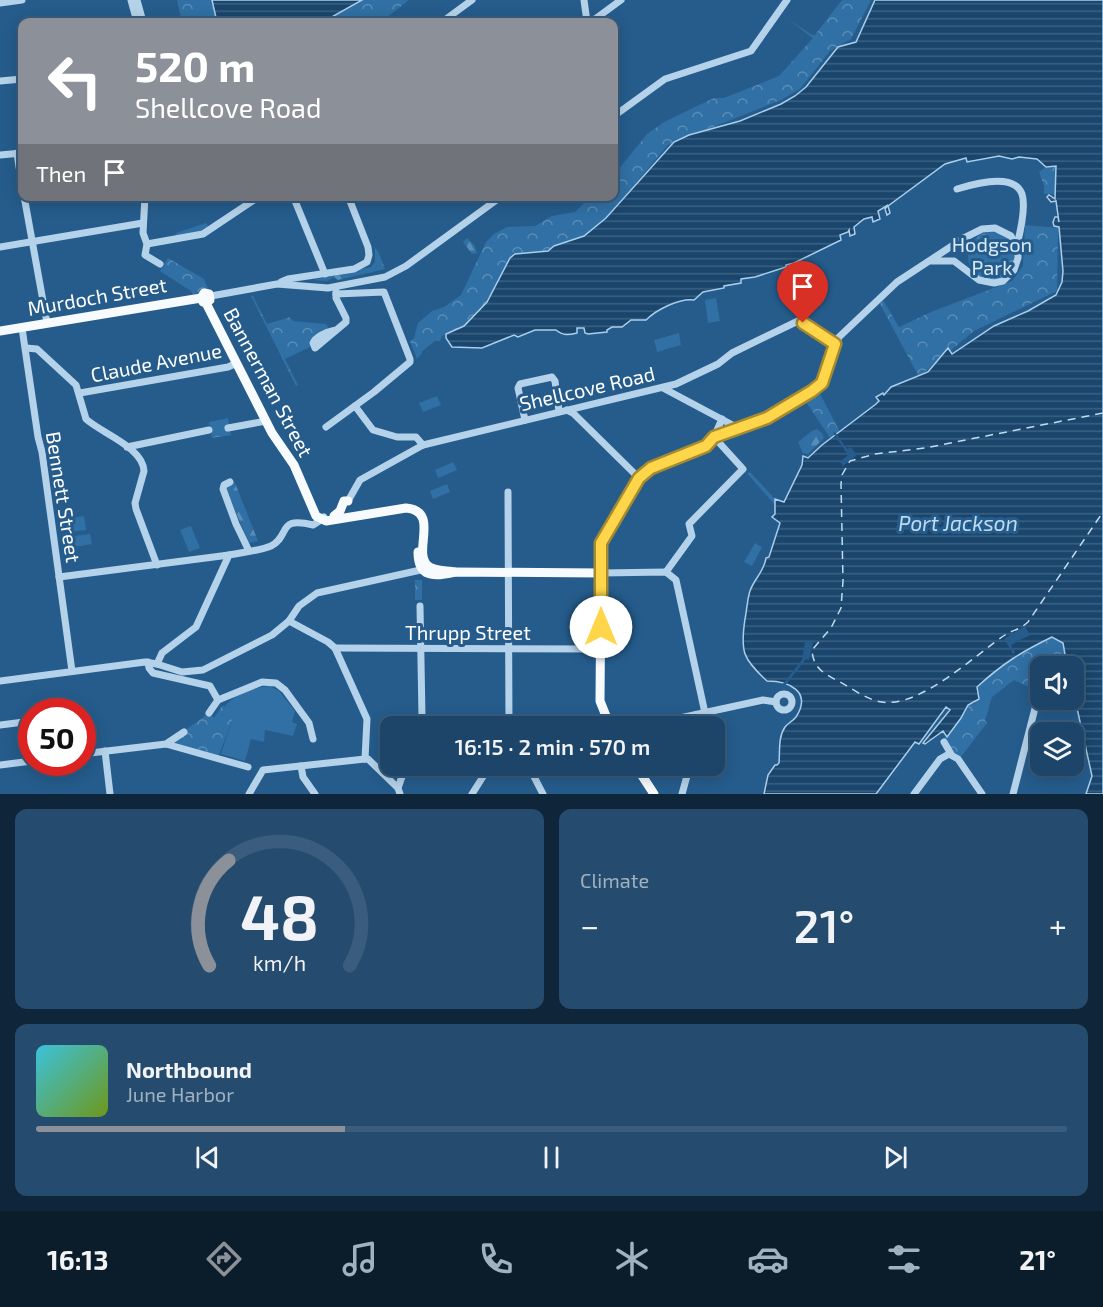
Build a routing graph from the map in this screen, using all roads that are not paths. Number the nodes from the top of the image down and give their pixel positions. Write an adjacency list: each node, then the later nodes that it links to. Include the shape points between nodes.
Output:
1 (22, 0): 8 (street)
2 (131, 0): 9 (street)
3 (137, 0): 10 (street)
4 (472, 0): 11 (street)
5 (584, 0): 12 (street)
6 (621, 0): 13 (street)
7 (787, 0): 16 (street, via 751,51 665,79)
8 (0, 3)
9 (136, 18)
10 (142, 18)
11 (447, 18)
12 (588, 18)
13 (595, 18)
14 (18, 79): 15 (street)
15 (0, 81)
16 (618, 113)
17 (18, 153): 18 (street)
18 (0, 155)
19 (957, 189): 29 (street, via 995,181 1015,185 1022,191)
20 (25, 201): 27 (street)
21 (145, 201): 26 (street)
22 (252, 201): 28 (street, via 203,234)
23 (295, 201): 33 (street)
24 (351, 201): 33 (street, Murdoch Street, via 368,247 367,262)
25 (495, 201): 37 (street, via 399,271)
26 (143, 223): 27 (street); 28 (street)
27 (32, 241): 30 (street); 39 (street)
28 (147, 244): 32 (street, via 145,255)
29 (1017, 245): 31 (street, via 1001,230 982,229); 31 (street, via 1014,270 994,283 979,280 954,261)
30 (0, 248)
31 (930, 261): 43 (street, via 897,282)
32 (160, 264)
33 (325, 274): 34 (street, Murdoch Street)
34 (309, 277): 35 (street, Murdoch Street); 36 (street)
35 (277, 284): 36 (street, Murdoch Street); 38 (street, Murdoch Street)
36 (305, 286): 37 (street, Murdoch Street)
37 (336, 291): 41 (street, via 346,320); 48 (street, via 384,292 411,358)
38 (206, 299): 39 (main road, Murdoch Street); 45 (main road, Bannerman Street)
39 (48, 323): 40 (main road, Murdoch Street)
40 (22, 328): 42 (main road, Murdoch Street); 44 (street, Bennett Street)
41 (336, 330)
42 (0, 332)
43 (835, 344): 46 (street, Shellcove Road, via 798,321); 56 (street, via 822,383 767,418)
44 (26, 348): 47 (street, via 37,349); 74 (street, Bennett Street)
45 (237, 363): 47 (street, Claude Avenue); 53 (main road, Bannerman Street)
46 (663, 388): 49 (street, Shellcove Road); 51 (street)
47 (80, 393): 60 (street, via 86,419)
48 (355, 406): 55 (street); 59 (street, via 373,430 397,437 416,436)
49 (567, 410): 50 (street, Shellcove Road); 61 (street)
50 (559, 411): 52 (street, Shellcove Road); 52 (street, via 552,377 520,384)
51 (722, 419): 56 (street); 58 (street)
52 (525, 420): 59 (street, Shellcove Road)
53 (266, 421): 54 (street); 65 (main road, Bannerman Street)
54 (228, 428)
55 (326, 428)
56 (740, 429): 58 (street)
57 (209, 430): 60 (street)
58 (714, 437): 61 (street, via 706,446 651,468); 72 (street, via 743,469 689,524 691,539)
59 (423, 445): 64 (street, Shellcove Road, via 360,480)
60 (127, 447): 69 (street, via 144,466 135,503)
61 (639, 478): 73 (street, via 602,538)
62 (230, 482): 67 (street, via 223,489)
63 (508, 492): 71 (street)
64 (348, 501): 65 (main road, via 340,511)
65 (322, 516): 66 (main road); 66 (main road, via 333,520); 67 (street, via 313,525 292,523 273,545)
66 (354, 516): 70 (main road, via 414,508 424,528)
67 (249, 551): 68 (street)
68 (230, 555): 69 (street); 82 (street, via 196,627 162,653)
69 (158, 565): 74 (street)
70 (425, 568): 71 (main road); 76 (street, via 317,593 299,606)
71 (509, 572): 73 (main road); 79 (street)
72 (666, 572): 73 (street); 89 (street, via 679,585)
73 (601, 573): 80 (main road)
74 (59, 577): 83 (street, Bennett Street)
75 (420, 606): 78 (street)
76 (289, 621): 77 (street); 82 (street, via 272,635 203,670 182,672)
77 (335, 648): 78 (street, Thrupp Street); 104 (street, via 367,719)
78 (420, 648): 79 (street, Thrupp Street); 91 (street)
79 (508, 649): 80 (street, Thrupp Street); 92 (street)
80 (601, 649): 93 (main road, via 600,701)
81 (148, 662): 82 (street); 83 (street); 85 (street, via 153,672 210,686)
82 (157, 664)
83 (72, 671): 84 (street)
84 (0, 681)
85 (218, 700): 88 (street); 98 (street, via 262,682 276,683 309,723)
86 (776, 702): 89 (street, via 764,700)
87 (1034, 710): 124 (street)
88 (209, 713)
89 (705, 713): 90 (street)
90 (695, 715): 94 (street)
91 (422, 716)
92 (509, 716)
93 (606, 716)
94 (690, 716)
95 (18, 723): 96 (street)
96 (0, 725)
97 (184, 732): 100 (street)
98 (313, 740)
99 (944, 742): 103 (street)
100 (166, 744): 101 (street); 108 (street)
101 (105, 751): 102 (street); 115 (street)
102 (96, 752)
103 (951, 754): 122 (street, via 940,759); 123 (street)
104 (365, 759): 107 (street); 114 (street)
105 (18, 763): 106 (street)
106 (0, 765)
107 (301, 766): 116 (street, via 263,770); 117 (street, via 303,777)
108 (248, 767)
109 (403, 776): 114 (street)
110 (483, 776): 118 (street)
111 (534, 776): 119 (street)
112 (642, 776): 120 (main road)
113 (687, 776): 121 (street)
114 (399, 791)
115 (110, 794)
116 (249, 794)
117 (315, 794)
118 (472, 794)
119 (543, 794)
120 (654, 794)
121 (682, 794)
122 (914, 794)
123 (982, 794)
124 (1013, 794)

